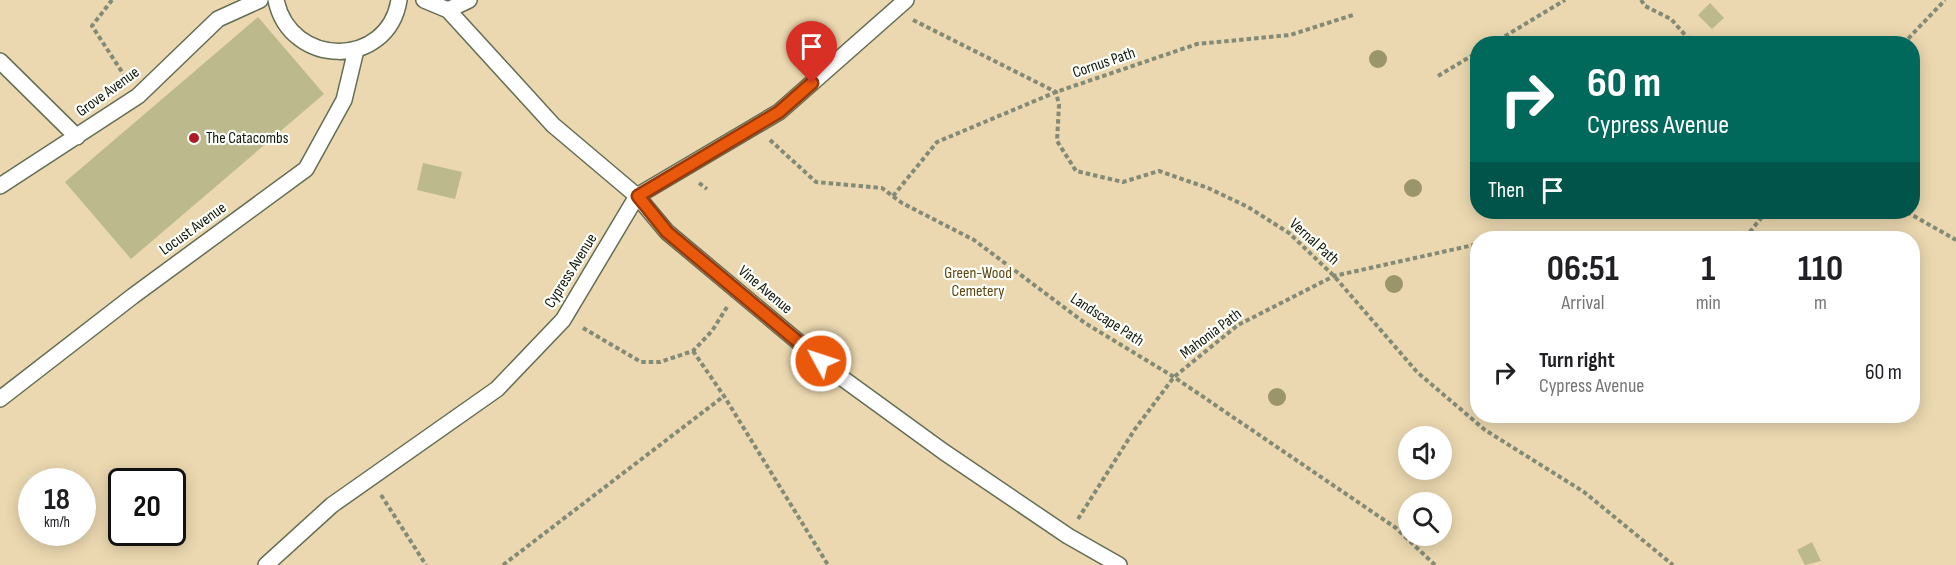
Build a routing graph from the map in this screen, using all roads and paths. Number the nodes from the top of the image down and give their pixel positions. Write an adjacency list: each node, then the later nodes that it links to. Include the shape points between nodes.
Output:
1 (112, 0): 22 (path, via 92,26)
2 (260, 0): 22 (lane, Grove Avenue, via 218,19)
3 (276, 0): 17 (lane, via 287,28 301,41 327,51)
4 (399, 0): 17 (lane, via 388,27 374,41)
5 (424, 0): 11 (lane, Vine Avenue)
6 (469, 0): 11 (lane)
7 (906, 0): 12 (lane, Cypress Avenue)
8 (1564, 0): 14 (path)
9 (1641, 0): 15 (path, via 1671,19)
10 (1945, 0): 16 (path)
11 (448, 10): 26 (lane, Vine Avenue, via 554,125)
12 (893, 10): 21 (path); 23 (lane, Cypress Avenue, via 779,112)
13 (1353, 15): 21 (path, Cornus Path, via 1290,35 1197,44)
14 (1505, 36)
15 (1686, 36)
16 (1911, 36)
17 (356, 50): 39 (lane, Locust Avenue, via 344,100 306,169)
18 (1470, 57): 20 (path)
19 (0, 61): 24 (lane)
20 (1438, 76)
21 (1056, 92): 27 (path, Cornus Path, via 936,142); 33 (path, Vernal Path, via 1057,141 1076,171 1123,182 1159,171 1208,188 1289,233)
22 (138, 96): 24 (lane, Grove Avenue)
23 (755, 126): 26 (lane, Cypress Avenue); 27 (path, Landscape Path, via 816,182 882,188)
24 (76, 137): 25 (lane, Grove Avenue)
25 (0, 186)
26 (638, 196): 34 (lane, Vine Avenue, via 667,232); 35 (lane, Cypress Avenue)
27 (893, 196): 37 (path, Landscape Path, via 974,240 1085,323)
28 (1760, 219): 30 (path)
29 (1919, 219): 31 (path)
30 (1751, 231)
31 (1956, 240)
32 (1470, 246): 33 (path, Mahonia Path)
33 (1334, 276): 37 (path, Mahonia Path, via 1238,325); 40 (path, Vernal Path, via 1417,372)
34 (738, 291): 36 (path, via 712,331); 43 (lane, Vine Avenue, via 838,375)
35 (565, 317): 36 (path, via 641,362 660,362); 42 (lane, Cypress Avenue, via 497,389)
36 (693, 351): 38 (path)
37 (1174, 377): 43 (path, Mahonia Path, via 1135,429); 49 (path, Landscape Path, via 1396,528)
38 (724, 396): 46 (path); 47 (path)
39 (0, 399)
40 (1470, 417)
41 (1477, 423): 50 (path, Vernal Path, via 1584,492)
42 (370, 477): 44 (lane, Cypress Avenue, via 332,505); 45 (path)
43 (1068, 536): 48 (lane, Vine Avenue)
44 (266, 565)
45 (426, 565)
46 (503, 565)
47 (828, 565)
48 (1119, 565)
49 (1436, 565)
50 (1674, 565)

